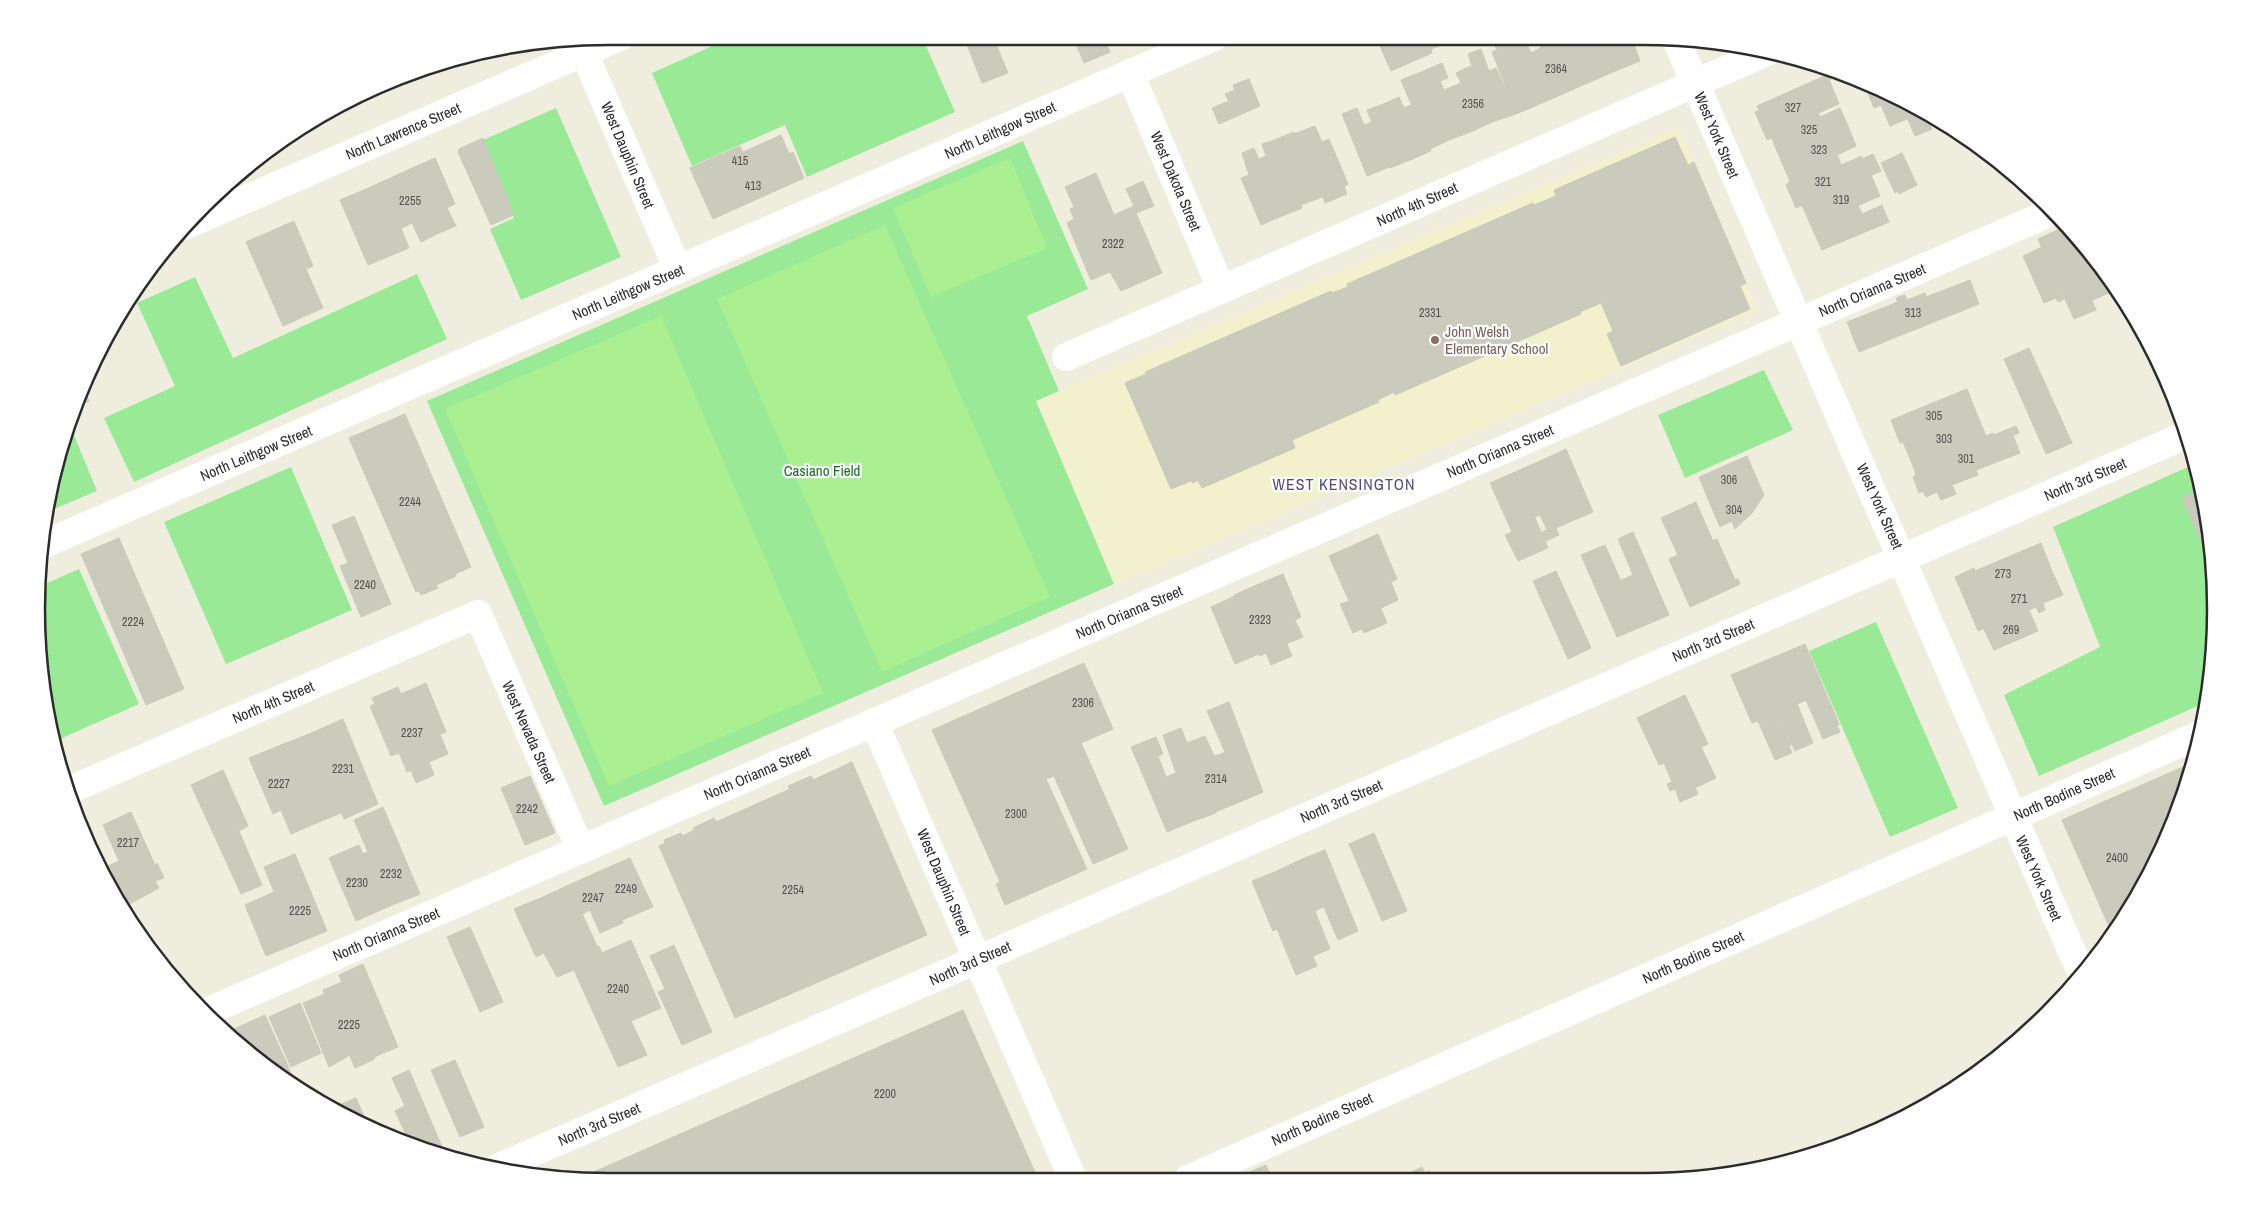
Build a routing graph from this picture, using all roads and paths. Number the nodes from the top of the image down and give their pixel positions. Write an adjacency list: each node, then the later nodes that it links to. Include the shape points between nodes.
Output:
1 (1195, 45): 5 (street, North Leithgow Street)
2 (581, 46): 8 (street, North Lawrence Street); 9 (street, West Dauphin Street)
3 (1679, 46): 6 (street, West York Street)
4 (1756, 57): 6 (street, North 4th Street)
5 (1130, 73): 9 (street, North Leithgow Street); 10 (street, West Dakota Street)
6 (1695, 83): 10 (street, North 4th Street); 11 (street, West York Street)
7 (2046, 215): 11 (street, North Orianna Street)
8 (203, 217)
9 (678, 270): 14 (street, North Leithgow Street)
10 (1221, 290): 12 (street, North 4th Street)
11 (1798, 321): 15 (street, West York Street); 17 (street, North Orianna Street)
12 (1066, 357)
13 (2180, 438): 15 (street, North 3rd Street)
14 (49, 542)
15 (1903, 558): 20 (street, West York Street); 22 (street, North 3rd Street)
16 (478, 614): 19 (street, North 4th Street); 21 (street, West Nevada Street)
17 (874, 722): 21 (street, North Orianna Street); 22 (street, West Dauphin Street)
18 (2192, 738): 20 (street, North Bodine Street)
19 (74, 788)
20 (2012, 817): 23 (street, West York Street); 27 (street, North Bodine Street)
21 (581, 850): 24 (street, North Orianna Street)
22 (977, 960): 25 (street, North 3rd Street); 26 (street, West Dauphin Street)
23 (2078, 967)
24 (212, 1010)
25 (508, 1163)
26 (1070, 1173)
27 (1202, 1173)

